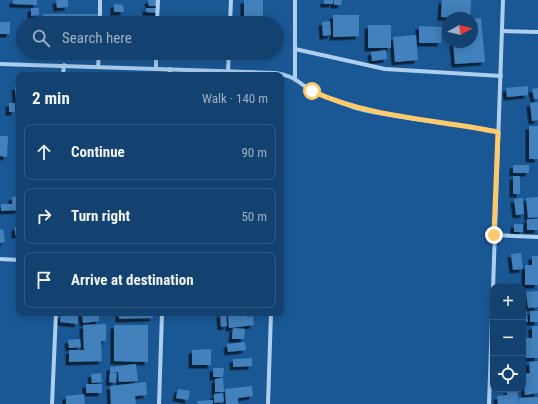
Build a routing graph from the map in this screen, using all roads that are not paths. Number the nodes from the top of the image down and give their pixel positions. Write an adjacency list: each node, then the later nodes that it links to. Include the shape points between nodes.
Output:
1 (100, 0): 6 (street)
2 (158, 0): 7 (street)
3 (231, 0): 8 (street)
4 (295, 0): 11 (street)
5 (503, 0): 9 (street)
6 (100, 16)
7 (157, 16)
8 (230, 16)
9 (502, 31): 10 (street); 25 (street)
10 (538, 32)
11 (294, 49): 25 (street, via 385,69); 26 (street)
12 (98, 60): 17 (street)
13 (156, 60): 18 (street)
14 (229, 60): 20 (street)
15 (0, 64): 16 (street)
16 (64, 65): 17 (street); 21 (street)
17 (98, 67): 18 (street)
18 (156, 68): 19 (street)
19 (170, 68): 20 (street); 22 (street)
20 (228, 70): 23 (street)
21 (63, 72)
22 (169, 72)
23 (252, 72)
24 (284, 76): 26 (street)
25 (501, 76): 27 (street)
26 (294, 78): 27 (street, via 312,91 355,107)
27 (498, 132): 28 (street)
28 (494, 235): 29 (street); 38 (street)
29 (538, 236)
30 (0, 259): 31 (street)
31 (16, 260)
32 (56, 316): 35 (street)
33 (162, 316): 36 (street)
34 (271, 316): 37 (street)
35 (52, 404)
36 (159, 404)
37 (268, 404)
38 (489, 404)

